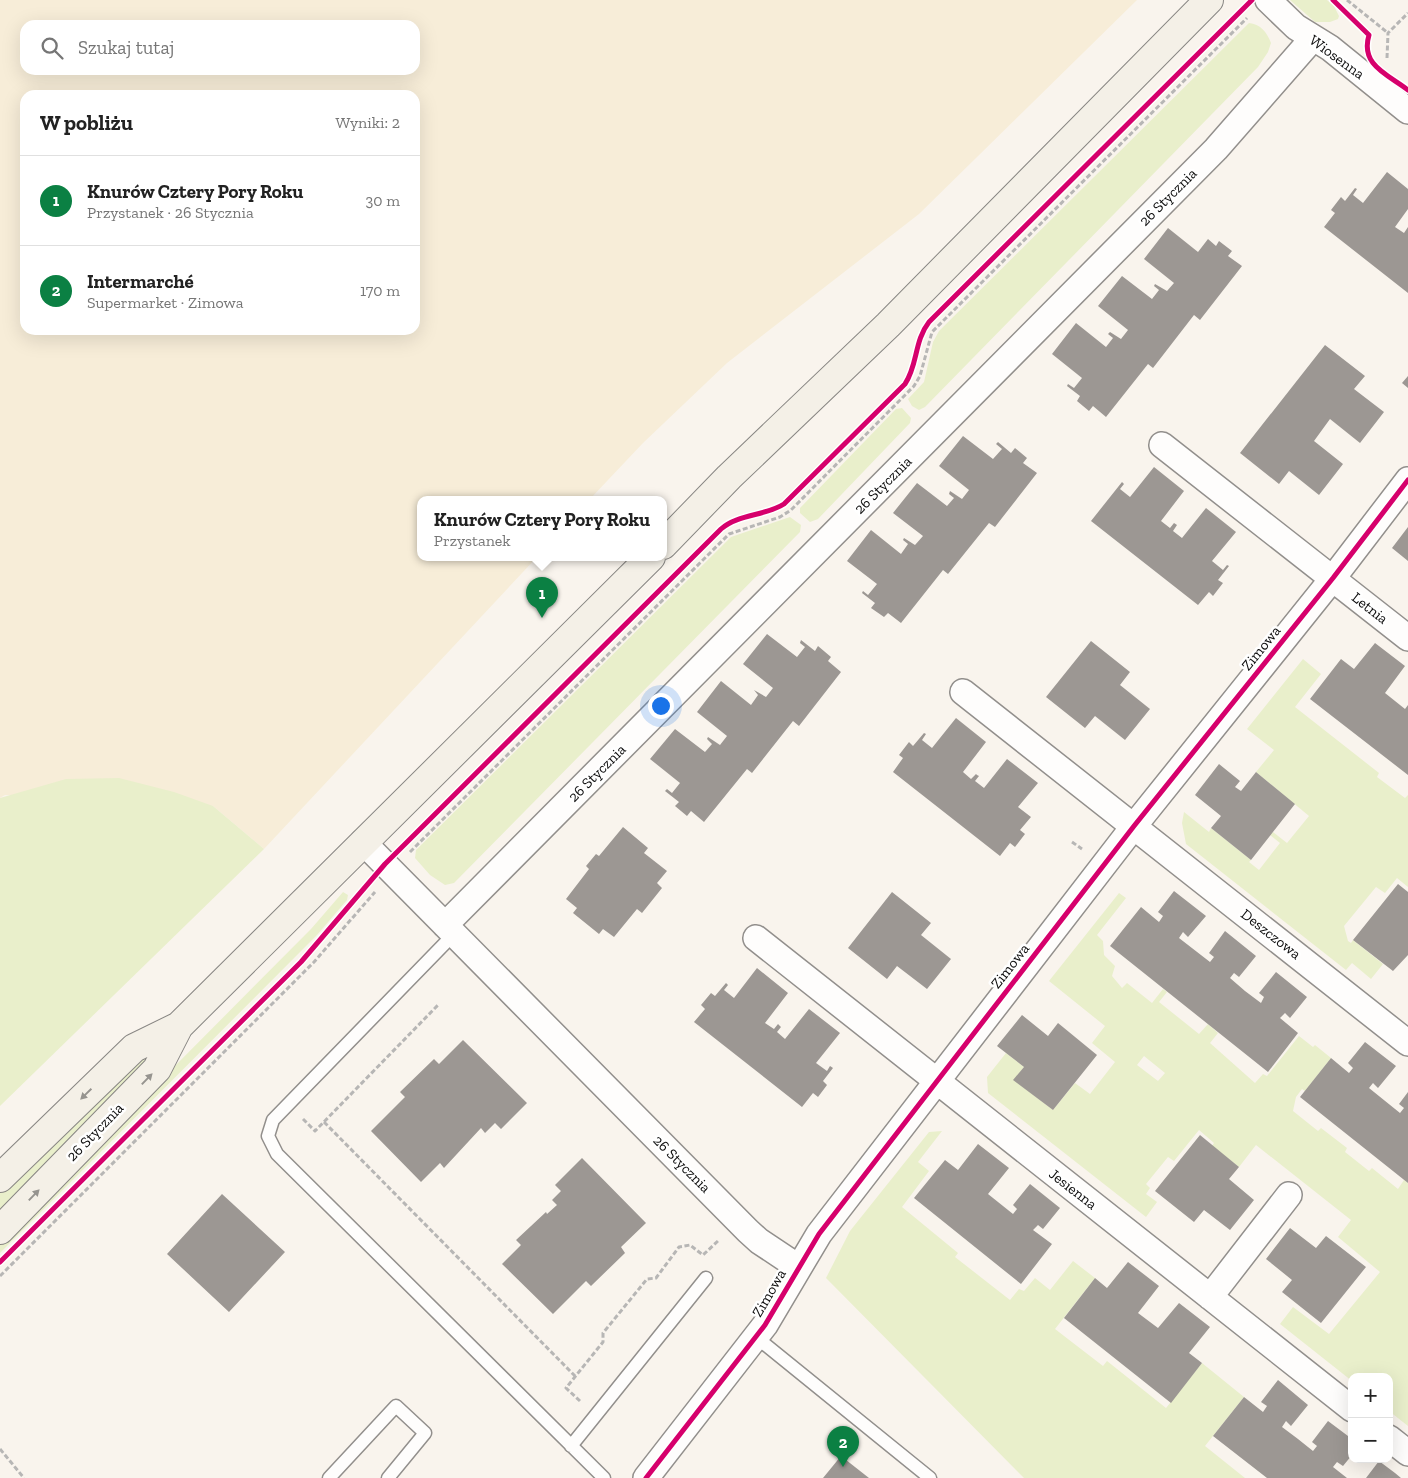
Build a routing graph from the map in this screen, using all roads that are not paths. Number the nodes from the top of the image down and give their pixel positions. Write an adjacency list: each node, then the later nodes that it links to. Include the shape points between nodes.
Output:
1 (1209, 0): 7 (street, via 888,325)
2 (1260, 7): 3 (street, Wiosenna)
3 (1313, 38): 4 (street, Wiosenna); 14 (street, 26 Stycznia, via 1216,149)
4 (1408, 111)
5 (1162, 444): 9 (street)
6 (1408, 480): 9 (street, Zimowa)
7 (667, 541)
8 (648, 561): 13 (street, 26 Stycznia)
9 (1332, 578): 10 (street, Letnia); 12 (street, Zimowa)
10 (1408, 638)
11 (963, 692): 12 (street)
12 (1134, 826): 17 (street, Deszczowa); 18 (street, Zimowa)
13 (363, 842): 14 (street, 26 Stycznia); 16 (street, 26 Stycznia)
14 (450, 930): 22 (street, 26 Stycznia, via 759,1241); 28 (lane, via 273,1120 268,1136 277,1154)
15 (756, 938): 18 (street)
16 (179, 1026): 19 (street, 26 Stycznia, one-way to 19, via 134,1048); 21 (street, 26 Stycznia, one-way to 16, via 157,1069)
17 (1408, 1043)
18 (937, 1082): 22 (street, Zimowa, via 819,1234); 24 (street, Jesienna)
19 (0, 1178)
20 (1288, 1195): 24 (street)
21 (0, 1230)
22 (798, 1266): 25 (street, Zimowa)
23 (706, 1278): 28 (lane)
24 (1210, 1297): 26 (street, Jesienna)
25 (756, 1337): 33 (street, Zimowa); 34 (lane)
26 (1348, 1406)
27 (1393, 1441): 29 (street)
28 (571, 1446): 32 (lane)
29 (1408, 1453)
30 (329, 1478): 31 (lane, via 396,1406 425,1433)
31 (388, 1478)
32 (604, 1478)
33 (646, 1478)
34 (930, 1478)

